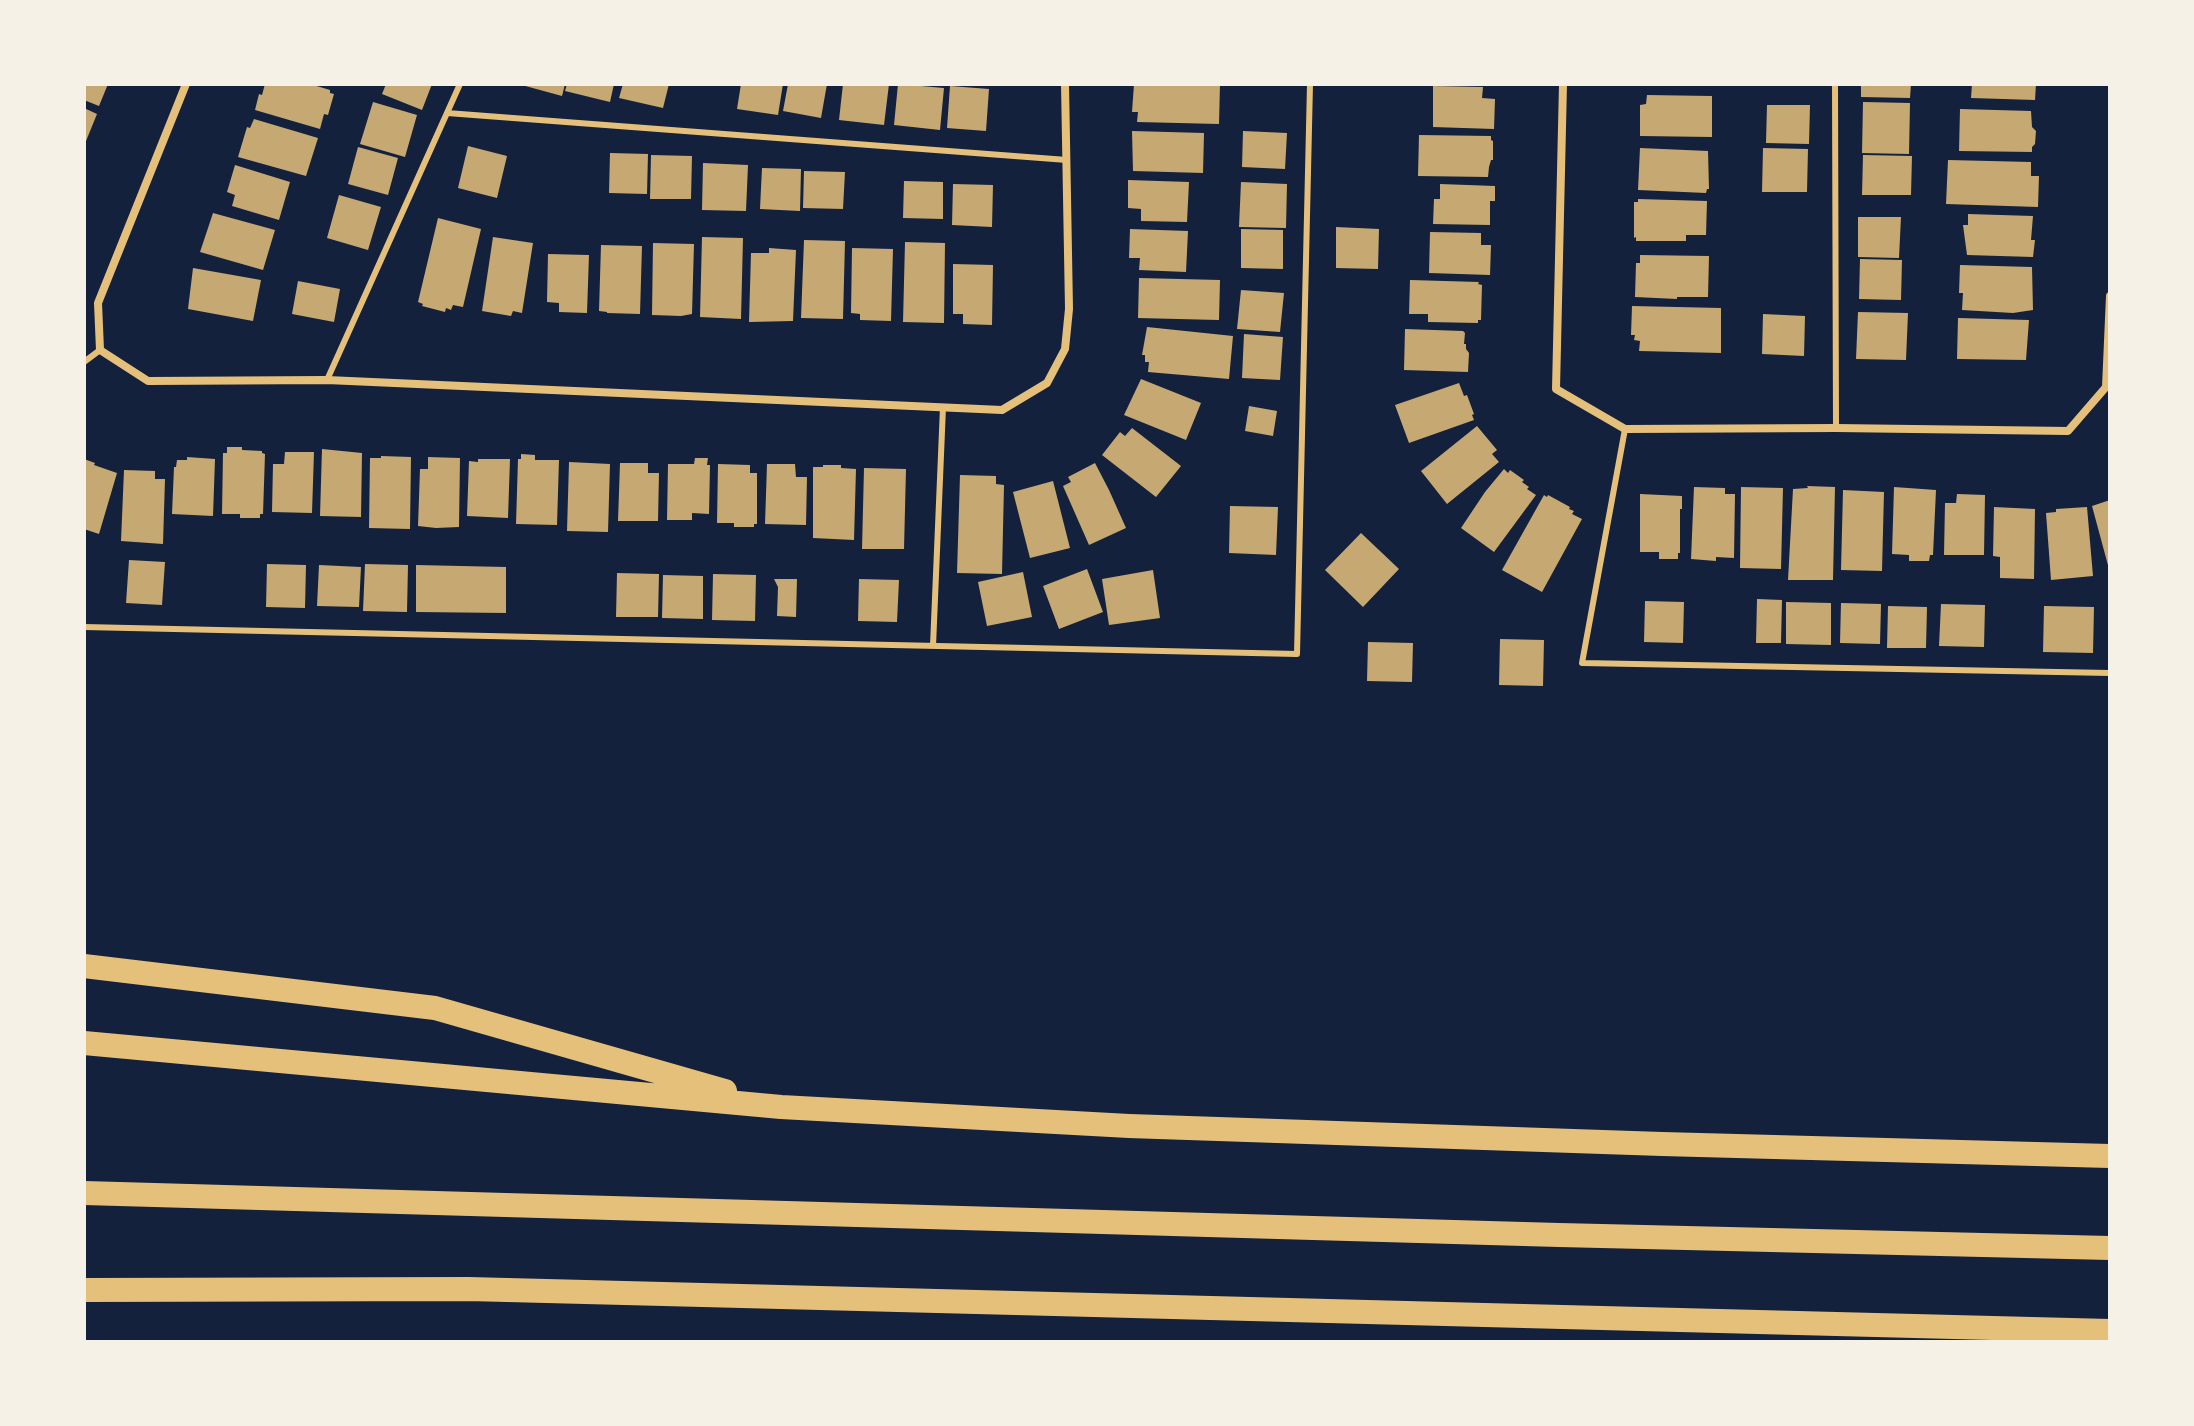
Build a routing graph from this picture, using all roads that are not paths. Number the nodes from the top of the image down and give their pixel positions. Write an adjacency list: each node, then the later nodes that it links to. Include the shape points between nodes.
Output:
1 (186, 84): 10 (street, via 98,303)
2 (460, 84): 7 (lane)
3 (1065, 84): 8 (street)
4 (1310, 84): 17 (lane, via 1297,654)
5 (1563, 84): 15 (street, via 1556,389)
6 (1835, 84): 14 (lane)
7 (447, 113): 8 (lane); 12 (lane)
8 (1067, 160): 13 (street, via 1065,349 1047,383 1002,410)
9 (2110, 296): 14 (street, via 2106,387 2068,431)
10 (100, 350): 11 (lane); 12 (street, via 148,381)
11 (84, 362)
12 (327, 380): 13 (street)
13 (943, 407): 17 (lane)
14 (1836, 428): 15 (street)
15 (1625, 429): 18 (lane, via 1582,663)
16 (84, 627): 17 (lane)
17 (933, 646)
18 (2110, 673)
19 (84, 966): 21 (highway, via 435,1008)
20 (84, 1043): 21 (highway)
21 (781, 1107): 22 (highway, via 1145,1126)
22 (2110, 1156)
23 (84, 1193): 24 (highway)
24 (2110, 1248)
25 (84, 1290): 26 (highway, via 468,1289)
26 (2110, 1331)

